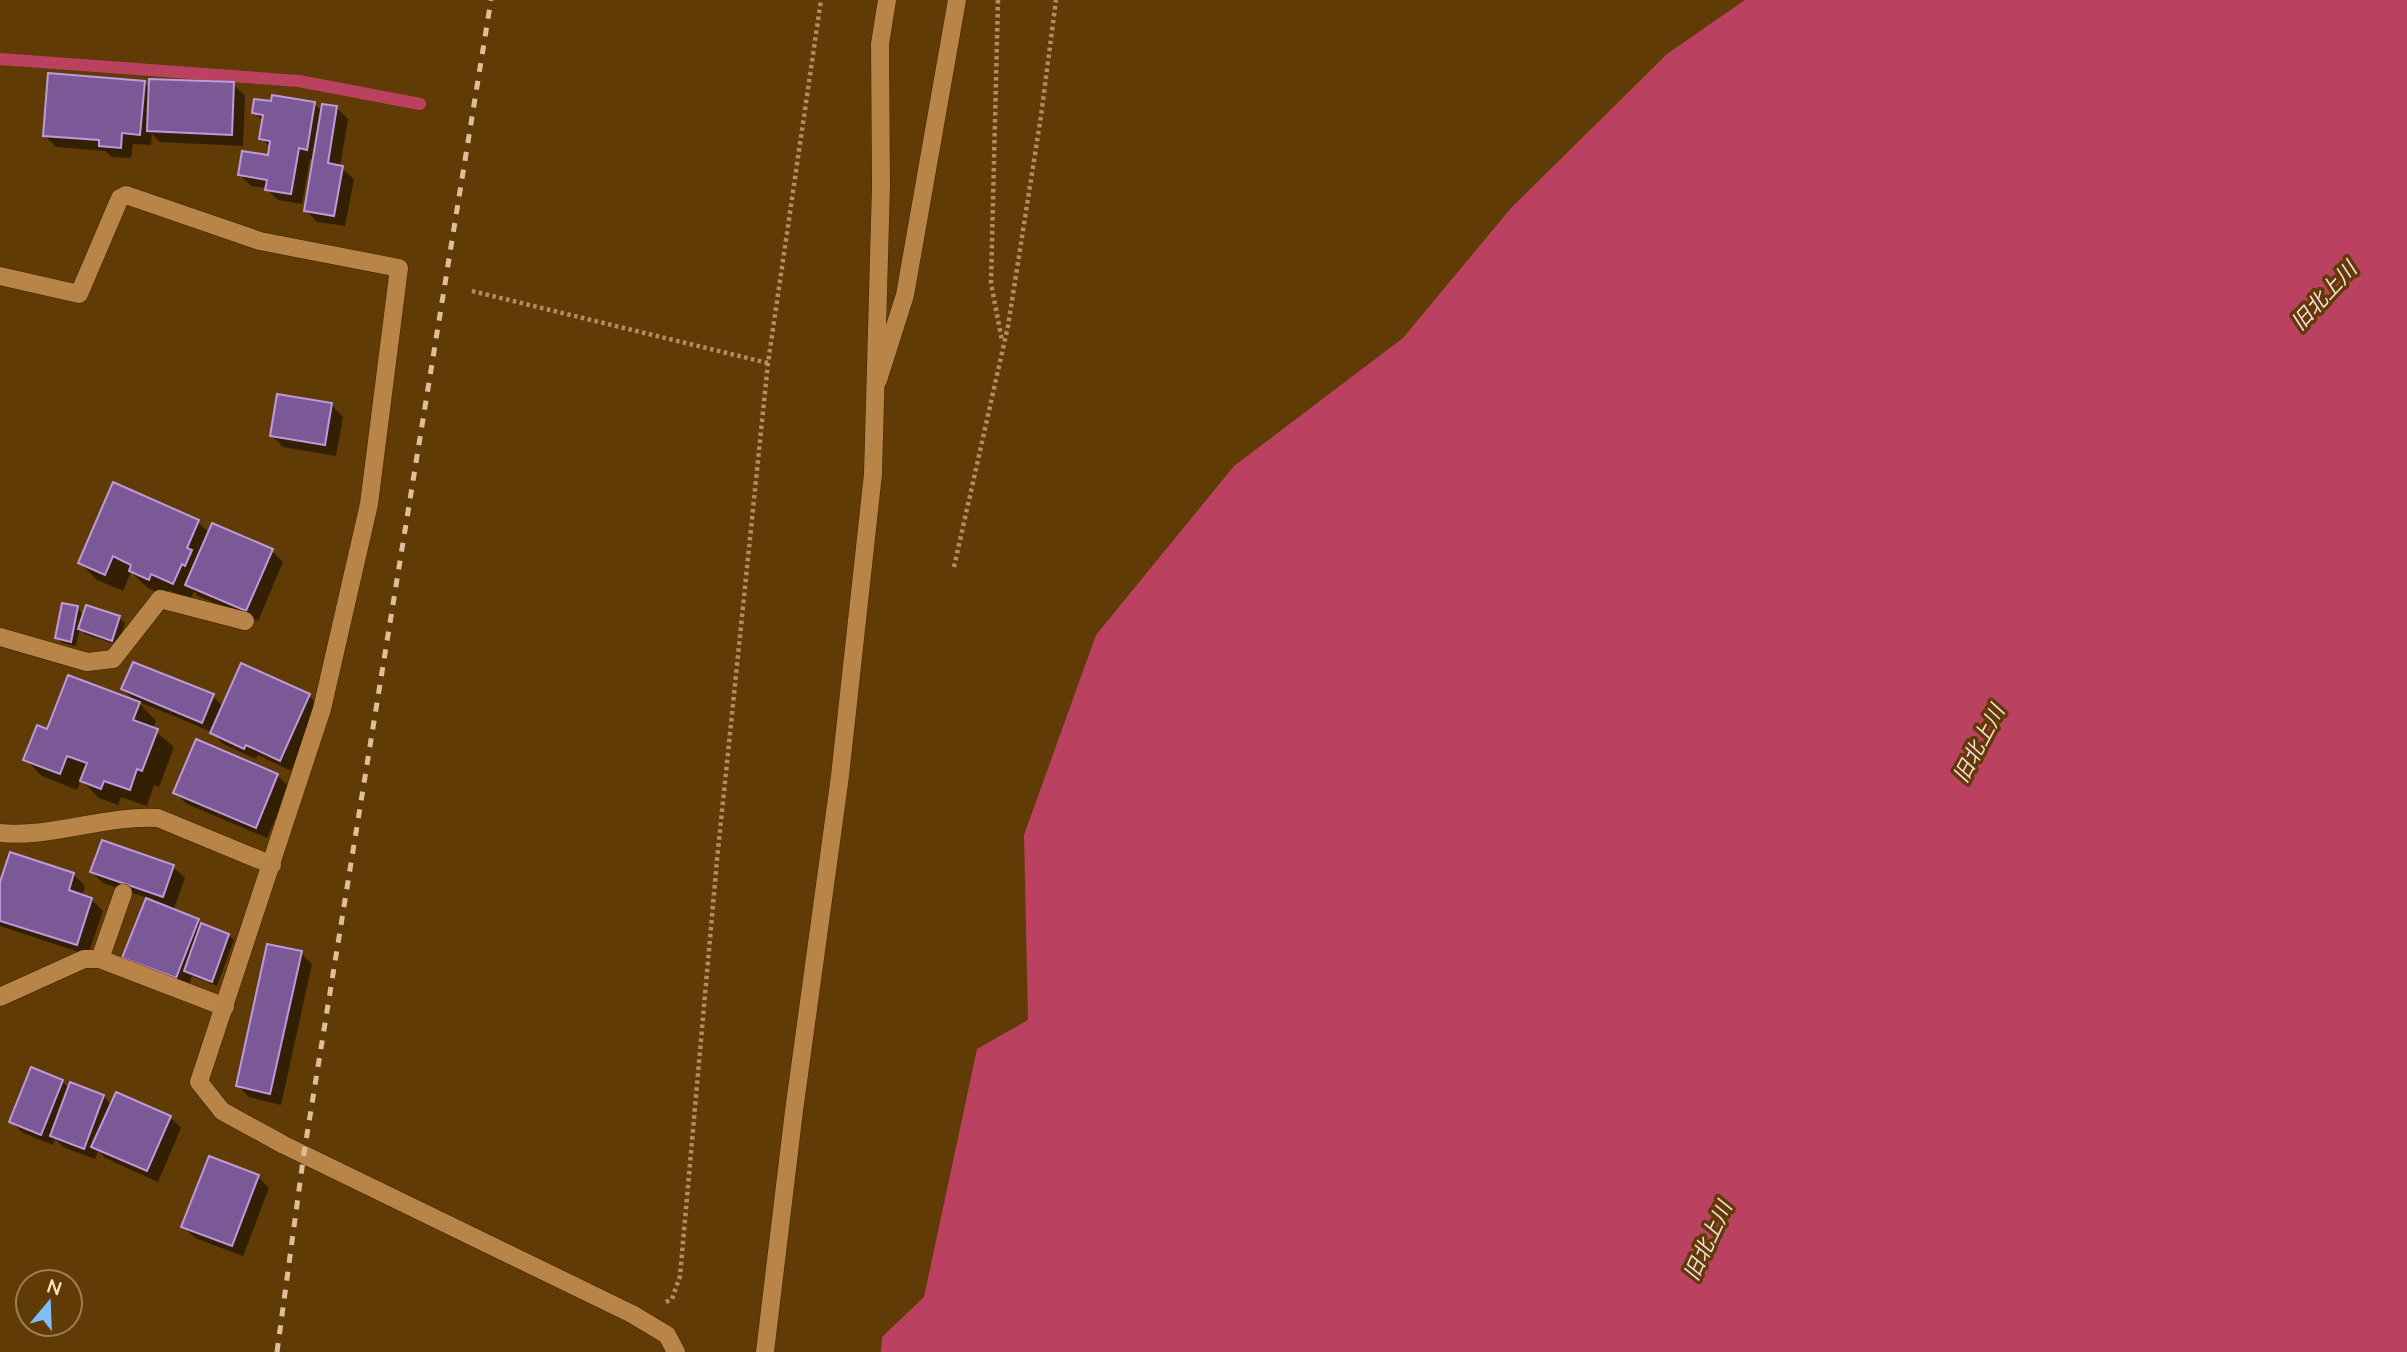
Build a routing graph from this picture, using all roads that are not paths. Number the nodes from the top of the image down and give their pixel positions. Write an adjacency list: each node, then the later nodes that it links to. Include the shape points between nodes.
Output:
1 (887, 0): 4 (street, via 880,44)
2 (957, 0): 4 (street, via 905,295)
3 (0, 276): 8 (street, via 79,294 120,198 127,195 260,241 399,268 369,504 323,709)
4 (876, 386): 14 (street, via 873,474 842,762)
5 (245, 621): 6 (street, via 160,598 113,659 87,662)
6 (0, 636)
7 (0, 833): 8 (street, via 27,834 158,818)
8 (272, 865): 12 (street)
9 (123, 893): 10 (street)
10 (100, 960): 11 (street, via 83,959); 12 (street)
11 (0, 997)
12 (225, 1007): 13 (street, via 198,1082 222,1111 632,1314 667,1335)
13 (676, 1352)
14 (765, 1352)

